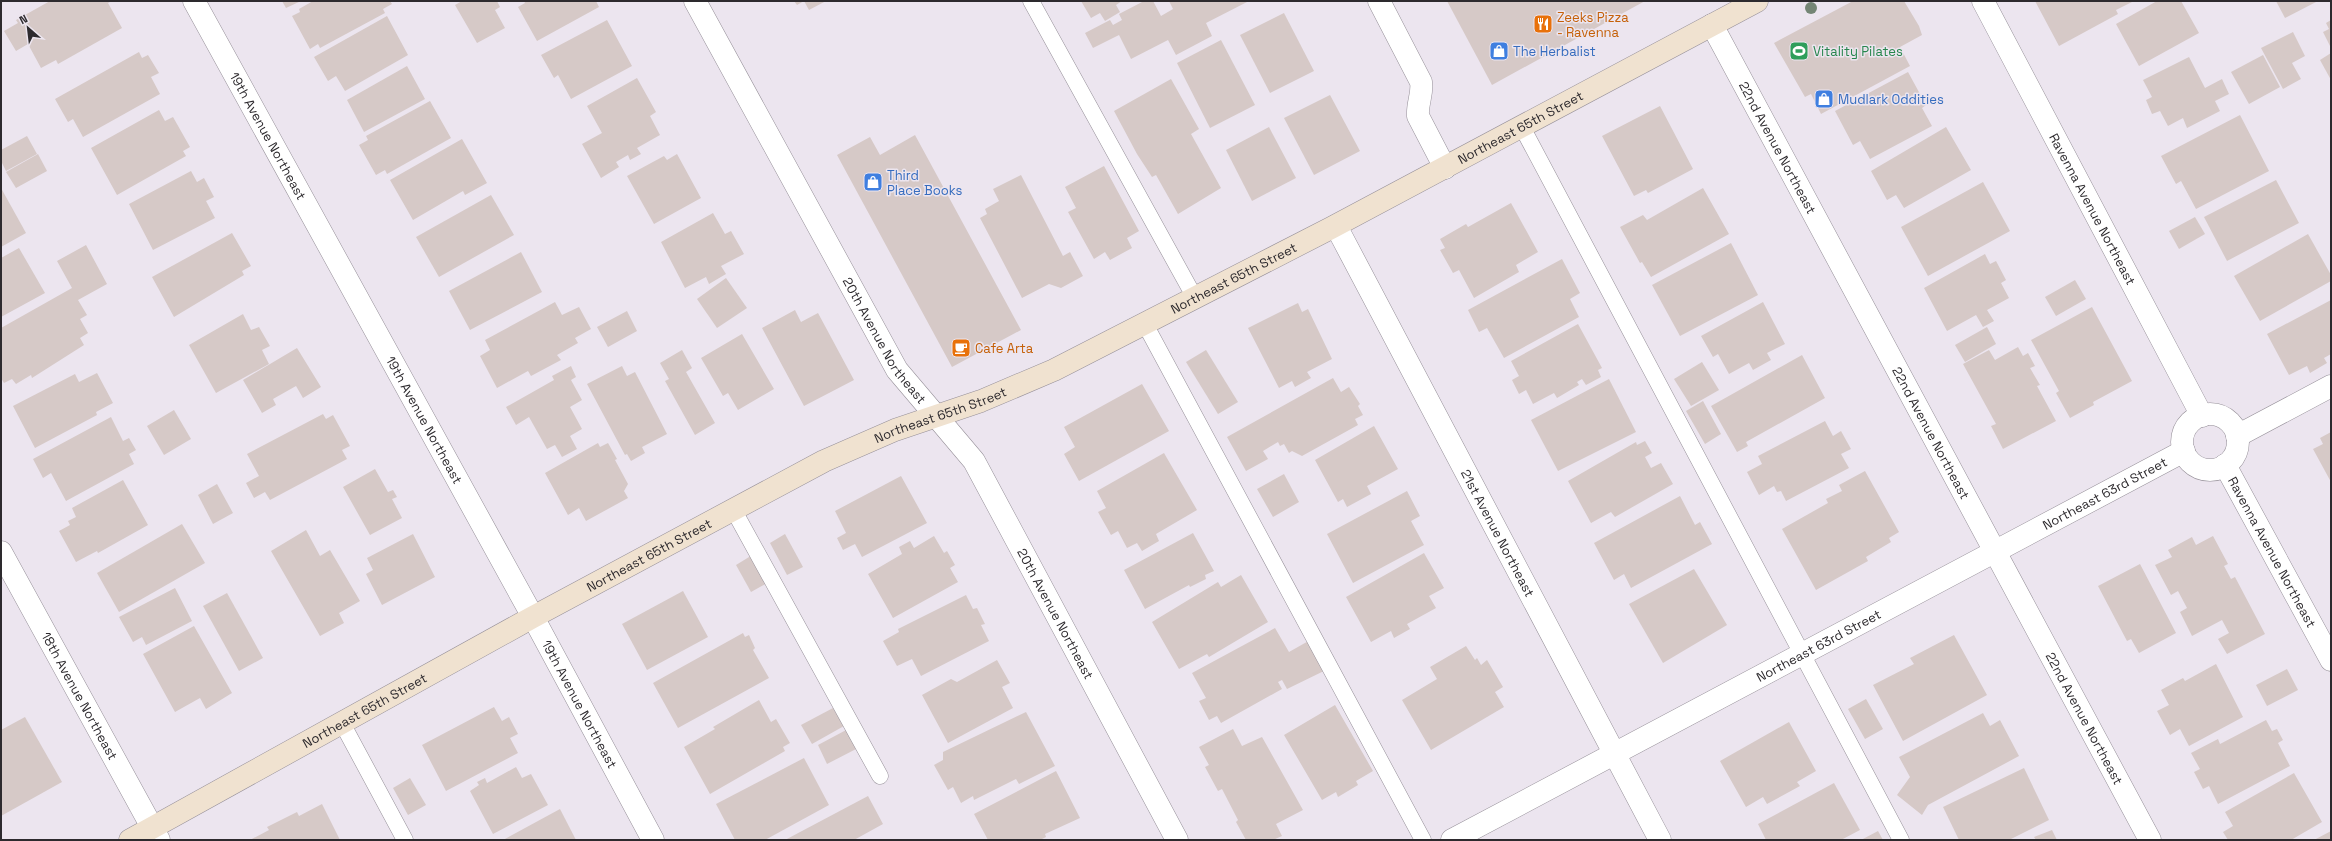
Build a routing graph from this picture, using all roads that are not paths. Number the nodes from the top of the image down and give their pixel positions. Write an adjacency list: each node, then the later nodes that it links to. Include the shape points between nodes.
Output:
1 (194, 1): 22 (street, 19th Avenue Northeast)
2 (696, 1): 14 (street, 20th Avenue Northeast, via 897,370)
3 (1031, 1): 11 (lane)
4 (1379, 1): 9 (street, via 1421,82 1418,116)
5 (1757, 1): 7 (main road, Northeast 65th Street)
6 (1983, 1): 15 (street, Ravenna Avenue Northeast)
7 (1712, 25): 8 (main road, Northeast 65th Street); 20 (street, 22nd Avenue Northeast)
8 (1522, 127): 9 (main road, Northeast 65th Street); 23 (lane)
9 (1445, 168): 10 (main road, Northeast 65th Street)
10 (1336, 226): 11 (main road, Northeast 65th Street); 26 (street, 21st Avenue Northeast)
11 (1195, 298): 12 (main road, Northeast 65th Street)
12 (1145, 324): 14 (main road, Northeast 65th Street, via 1054,370 981,401); 33 (lane)
13 (2331, 386): 16 (street)
14 (936, 416): 19 (main road, Northeast 65th Street, via 895,430 824,461); 32 (street, 20th Avenue Northeast, via 974,461)
15 (2202, 416): 16 (street, via 2213,414 2222,417 2230,423); 17 (street, via 2188,425 2182,442)
16 (2237, 436): 18 (street, via 2234,457)
17 (2184, 451): 18 (street, via 2194,465 2202,469 2212,470); 20 (street, Northeast 63rd Street)
18 (2225, 465): 24 (street, Ravenna Avenue Northeast)
19 (733, 509): 22 (main road, Northeast 65th Street); 27 (lane)
20 (1996, 550): 23 (street, Northeast 63rd Street); 37 (street, 22nd Avenue Northeast)
21 (1, 552): 28 (street, 18th Avenue Northeast)
22 (533, 617): 25 (main road, Northeast 65th Street); 31 (street, 19th Avenue Northeast)
23 (1802, 654): 26 (street, Northeast 63rd Street); 36 (lane)
24 (2331, 660)
25 (342, 723): 28 (main road, Northeast 65th Street); 30 (lane)
26 (1614, 753): 34 (street, Northeast 63rd Street); 35 (street, 21st Avenue Northeast)
27 (880, 776)
28 (156, 834): 29 (main road, Northeast 65th Street)
29 (130, 840)
30 (405, 840)
31 (653, 840)
32 (1177, 840)
33 (1423, 840)
34 (1452, 840)
35 (1660, 840)
36 (1901, 840)
37 (2150, 840)

